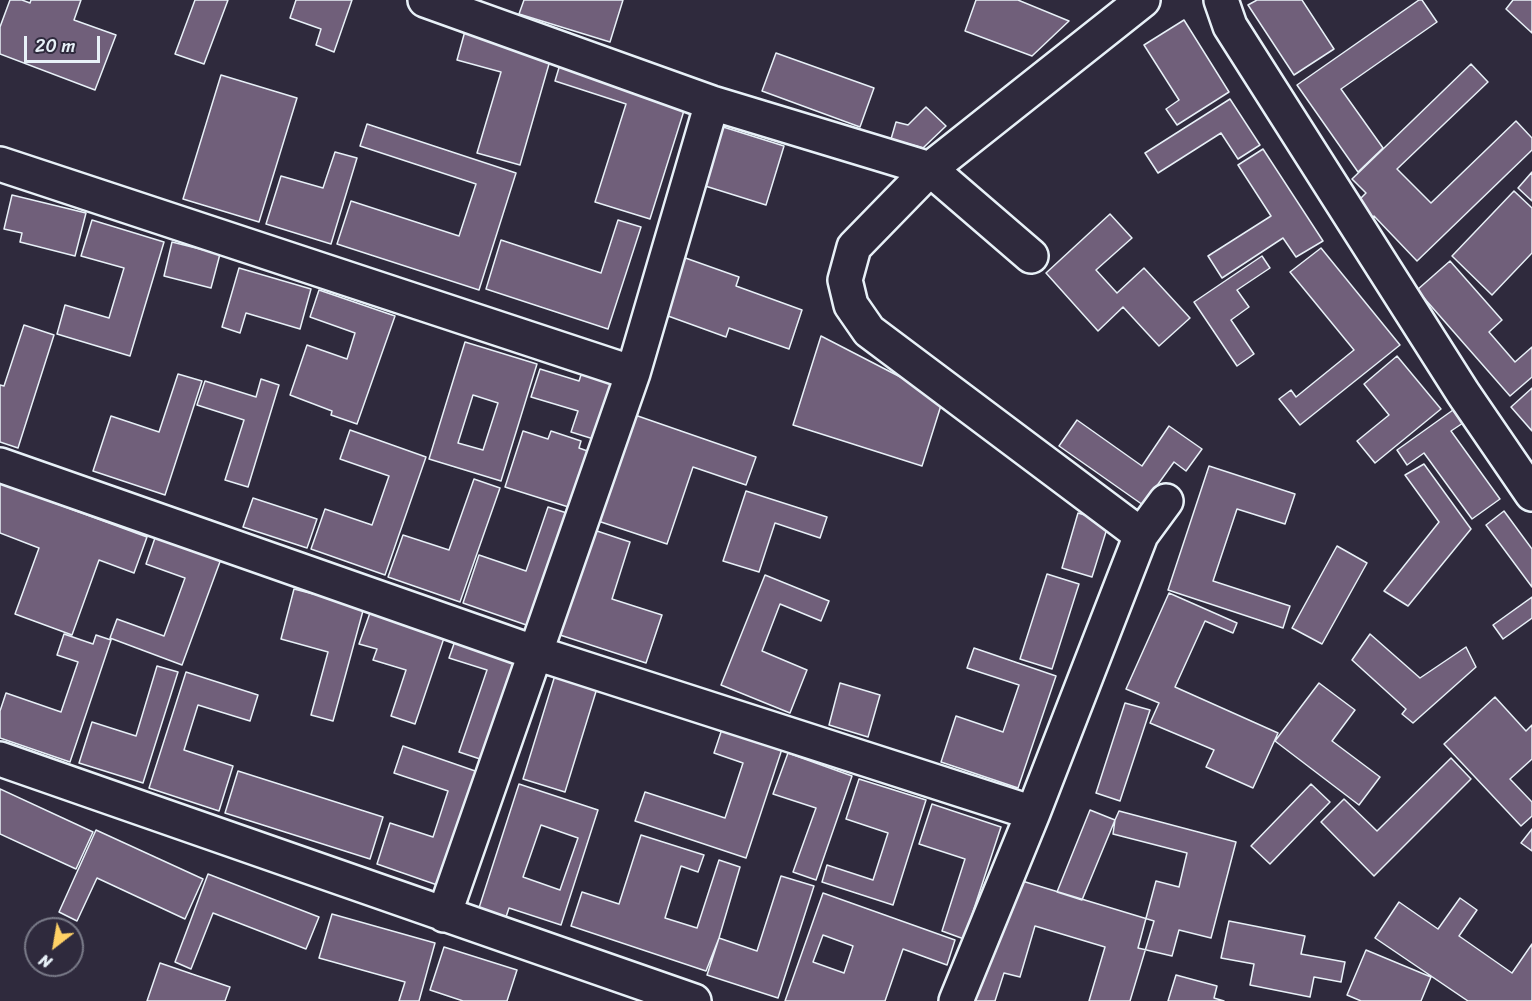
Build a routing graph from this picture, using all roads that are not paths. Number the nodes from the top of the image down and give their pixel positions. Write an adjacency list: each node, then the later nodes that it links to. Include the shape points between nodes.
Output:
1 (425, 0): 4 (street)
2 (1143, 0): 6 (street)
3 (1221, 0): 10 (street, via 1230,26 1463,393)
4 (712, 103): 6 (street); 8 (street)
5 (0, 164): 8 (street)
6 (930, 169): 7 (street); 12 (street, via 854,247 845,280 851,305 869,331)
7 (1031, 256)
8 (633, 373): 13 (street)
9 (0, 465): 13 (street)
10 (1532, 494)
11 (1167, 501): 12 (street)
12 (1141, 535): 15 (street)
13 (536, 653): 15 (street); 16 (street)
14 (0, 759): 16 (street)
15 (1033, 813): 18 (street)
16 (444, 915): 17 (street)
17 (694, 1001)
18 (956, 1001)

